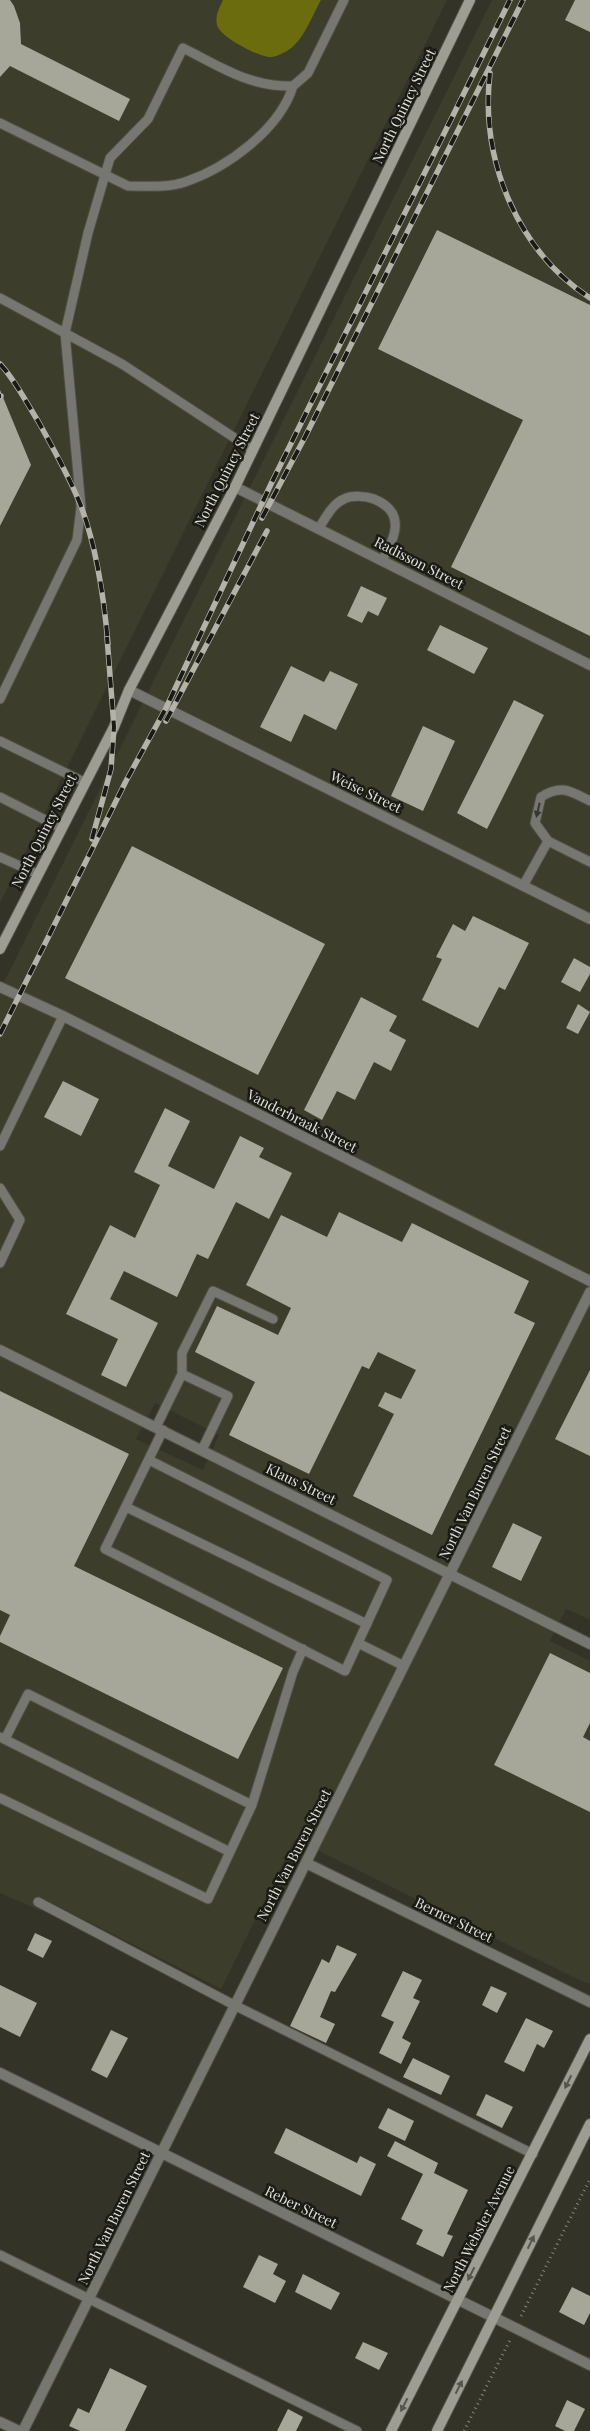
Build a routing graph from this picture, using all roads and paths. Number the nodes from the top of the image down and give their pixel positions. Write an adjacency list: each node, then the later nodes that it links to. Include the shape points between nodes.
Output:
1 (344, 0): 3 (lane, via 308,73)
2 (470, 0): 8 (street, North Quincy Street)
3 (294, 86): 5 (lane, via 288,102 249,147 211,171 184,182 150,186 128,186); 5 (lane, via 271,87 244,80 183,48 148,119 110,158)
4 (0, 123): 5 (lane)
5 (104, 176): 7 (lane, via 73,288)
6 (0, 298): 7 (lane)
7 (65, 333): 8 (lane, via 122,364); 14 (lane, via 81,507 76,540)
8 (253, 450): 9 (street, North Quincy Street)
9 (235, 487): 10 (street, Radisson Street); 13 (street, North Quincy Street)
10 (319, 528): 11 (street, Radisson Street); 11 (lane, via 333,507 344,498 367,496 385,504 395,519 395,532)
11 (382, 560): 12 (street, Radisson Street)
12 (590, 665)
13 (129, 690): 16 (street, North Quincy Street, via 114,727); 24 (street, Weise Street)
14 (0, 699)
15 (0, 741): 16 (lane)
16 (84, 782): 19 (street, North Quincy Street)
17 (0, 797): 19 (lane)
18 (590, 800): 20 (lane, one-way to 20, via 569,790 553,789 541,797 535,823)
19 (61, 828): 23 (street, North Quincy Street)
20 (548, 841): 22 (lane); 24 (lane)
21 (0, 857): 23 (lane)
22 (590, 862)
23 (38, 874): 26 (street, North Quincy Street)
24 (523, 886): 25 (street, Weise Street)
25 (590, 919)
26 (0, 949)
27 (0, 987): 28 (street, Vanderbraak Street)
28 (63, 1016): 29 (lane); 32 (street, Vanderbraak Street)
29 (0, 1146)
30 (0, 1188): 31 (lane, via 20,1220)
31 (0, 1263)
32 (590, 1281)
33 (590, 1292): 41 (street, North Van Buren Street)
34 (272, 1320): 36 (lane, via 214,1291 182,1353)
35 (0, 1350): 37 (street, Klaus Street)
36 (182, 1374): 37 (lane); 38 (lane, via 228,1396)
37 (159, 1429): 38 (street, Klaus Street); 39 (lane)
38 (202, 1450): 41 (street, Klaus Street)
39 (148, 1460): 40 (lane); 42 (lane, via 387,1580)
40 (126, 1507): 42 (lane); 45 (lane, via 105,1549)
41 (450, 1573): 44 (street, Klaus Street); 46 (street, North Van Buren Street)
42 (367, 1624): 43 (lane)
43 (358, 1643): 45 (lane, via 345,1671); 46 (lane)
44 (590, 1644)
45 (303, 1649): 49 (lane)
46 (404, 1666): 51 (street, North Van Buren Street)
47 (2, 1738): 49 (lane, via 28,1694); 50 (lane)
48 (0, 1798): 50 (lane, via 208,1900)
49 (252, 1805): 50 (lane)
50 (230, 1852)
51 (306, 1863): 53 (street, Berner Street); 54 (street, North Van Buren Street)
52 (38, 1902): 54 (lane)
53 (590, 2002)
54 (234, 2005): 58 (street, North Van Buren Street); 59 (lane)
55 (590, 2039): 59 (street, North Webster Avenue, one-way to 59)
56 (0, 2073): 58 (street, Reber Street)
57 (590, 2124): 64 (street, one-way to 57)
58 (162, 2154): 62 (street, Reber Street); 63 (street, North Van Buren Street)
59 (533, 2154): 62 (street, North Webster Avenue, one-way to 62)
60 (590, 2179): 65 (path)
61 (0, 2255): 63 (lane)
62 (458, 2299): 64 (street, Reber Street); 71 (street, North Webster Avenue, one-way to 71)
63 (89, 2300): 69 (street, North Van Buren Street); 70 (lane)
64 (494, 2317): 65 (street, Reber Street); 72 (street, one-way to 64)
65 (516, 2328): 66 (street, Reber Street); 73 (path)
66 (590, 2365)
67 (0, 2422): 68 (street)
68 (18, 2431)
69 (23, 2431)
70 (357, 2431)
71 (391, 2431)
72 (437, 2431)
73 (464, 2431)

